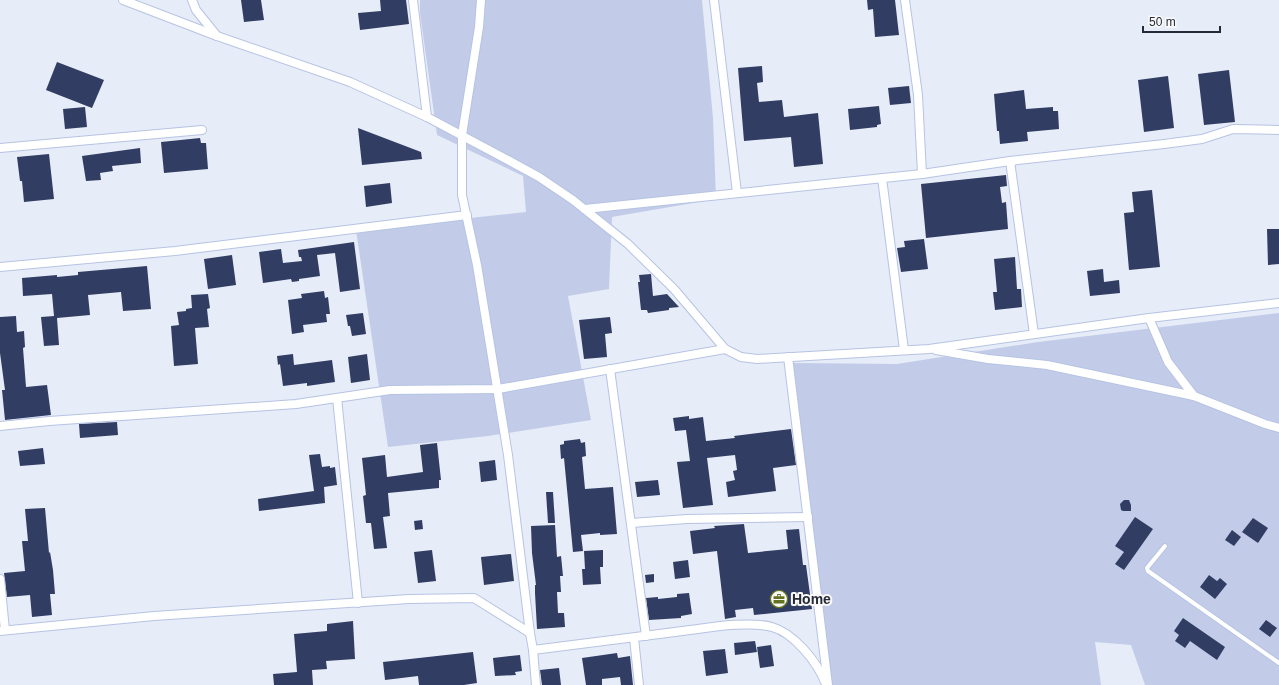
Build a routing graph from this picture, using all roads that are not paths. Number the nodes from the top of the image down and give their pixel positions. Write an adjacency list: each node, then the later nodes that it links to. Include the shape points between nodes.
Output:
1 (123, 0): 7 (street)
2 (192, 0): 7 (street, via 196,10)
3 (413, 0): 8 (street)
4 (481, 0): 11 (street)
5 (714, 0): 16 (street)
6 (905, 0): 14 (street, via 918,96)
7 (217, 36): 8 (street, via 350,82)
8 (427, 117): 11 (street)
9 (202, 130): 12 (street)
10 (1279, 130): 13 (street, via 1233,129 1202,139)
11 (462, 135): 17 (street, via 539,177); 18 (street, via 462,195)
12 (0, 148)
13 (1010, 161): 14 (street); 22 (street)
14 (922, 174): 15 (street)
15 (882, 178): 16 (street); 25 (street)
16 (737, 193): 17 (street)
17 (585, 209): 23 (street, via 628,244 664,279)
18 (467, 215): 19 (street, via 175,251); 28 (street)
19 (0, 267)
20 (1279, 303): 21 (street)
21 (1149, 318): 22 (street); 29 (street, via 1168,362)
22 (1034, 334): 24 (street)
23 (725, 349): 26 (street, via 741,357); 27 (street)
24 (929, 349): 25 (street); 29 (street, via 1047,365)
25 (904, 350): 26 (street)
26 (788, 357): 33 (street)
27 (610, 369): 28 (street); 34 (street)
28 (498, 390): 30 (street, via 390,390); 39 (street)
29 (1194, 396): 32 (street)
30 (337, 398): 31 (street, via 296,404); 37 (street)
31 (0, 426)
32 (1279, 428)
33 (808, 517): 34 (street, via 687,519); 46 (street)
34 (631, 523): 40 (street)
35 (1165, 546): 43 (lane, via 1148,571)
36 (0, 579): 38 (street)
37 (358, 603): 38 (street, via 154,616); 39 (street, via 474,598)
38 (2, 630)
39 (530, 634): 42 (street)
40 (646, 636): 41 (street); 46 (street, via 758,624 773,628 804,649)
41 (634, 638): 42 (street); 45 (street)
42 (533, 650): 44 (street)
43 (1279, 663)
44 (536, 685)
45 (639, 685)
46 (827, 685)

